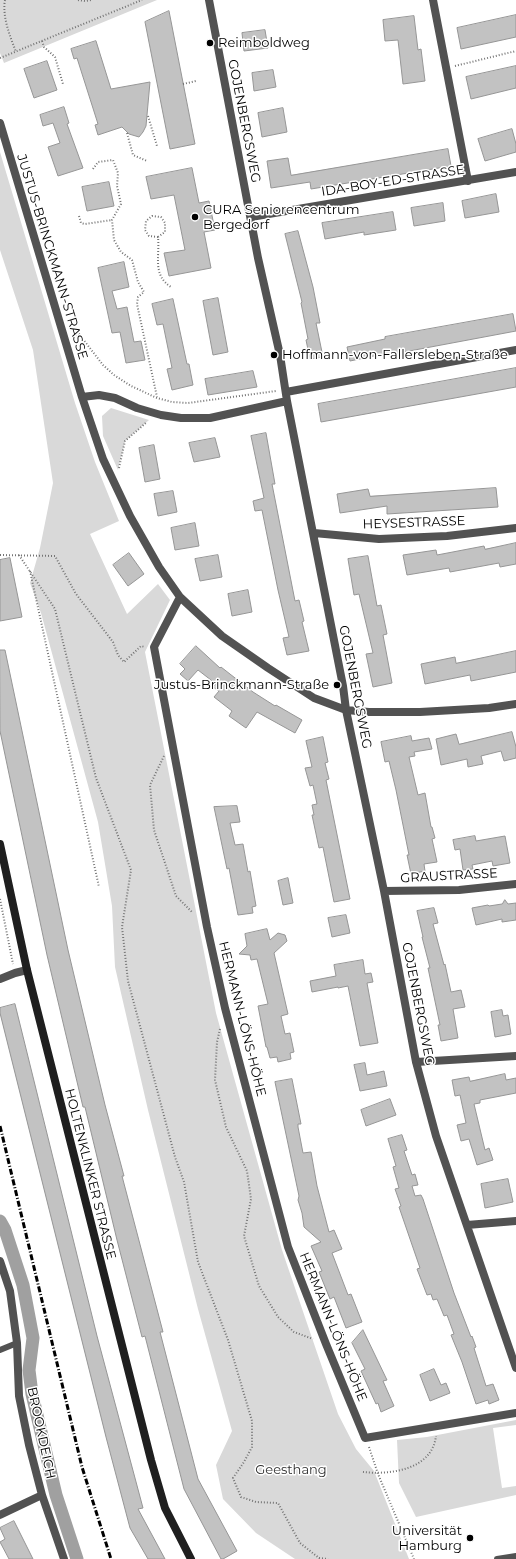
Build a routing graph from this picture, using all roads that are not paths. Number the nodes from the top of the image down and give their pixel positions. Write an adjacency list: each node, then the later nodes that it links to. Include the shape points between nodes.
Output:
1 (209, 0): 6 (street, GOJENBERGSWEG)
2 (433, 0): 5 (street)
3 (0, 123): 9 (street, JUSTUS-BRINCKMANN-STRASSE)
4 (516, 172): 5 (street, IDA-BOY-ED-STRASSE)
5 (468, 181): 6 (street, IDA-BOY-ED-STRASSE)
6 (251, 217): 8 (street, GOJENBERGSWEG)
7 (516, 350): 8 (street)
8 (286, 392): 10 (street, GOJENBERGSWEG)
9 (82, 397): 10 (street, via 99,395 115,398 137,408 181,418 210,418); 13 (street, JUSTUS-BRINCKMANN-STRASSE, via 103,459 130,516 159,567)
10 (288, 401): 12 (street, GOJENBERGSWEG)
11 (516, 528): 12 (street, HEYSESTRASSE, via 447,536 379,539)
12 (314, 533): 15 (street, GOJENBERGSWEG, via 344,686)
13 (180, 597): 15 (street, JUSTUS-BRINCKMANN-STRASSE, via 222,636 268,668 314,698); 29 (street, HERMANN-LÖNS-HÖHE, via 154,647 207,927 225,1008 288,1248 326,1344 365,1438)
14 (516, 704): 15 (street, JUSTUS-BRINCKMANN-STRASSE, via 420,712)
15 (346, 710): 18 (street, GOJENBERGSWEG)
16 (0, 844): 19 (main road, HOLTENKLINKER STRASSE)
17 (516, 884): 18 (street, GRAUSTRASSE, via 459,890)
18 (384, 891): 22 (street, GOJENBERGSWEG)
19 (26, 970): 20 (street); 34 (main road, HOLTENKLINKER STRASSE, via 149,1453 165,1508)
20 (0, 979)
21 (516, 1056): 22 (street)
22 (416, 1062): 24 (street, GOJENBERGSWEG, via 436,1136)
23 (516, 1221): 24 (street)
24 (467, 1226): 28 (street, GOJENBERGSWEG)
25 (0, 1261): 26 (street, BROOKDEICH, via 10,1291)
26 (18, 1343): 27 (lane); 30 (street, BROOKDEICH, via 19,1396)
27 (0, 1350)
28 (516, 1368)
29 (516, 1413)
30 (42, 1495): 31 (street); 33 (street, BROOKDEICH)
31 (0, 1515)
32 (516, 1556): 35 (lane)
33 (64, 1559)
34 (190, 1559)
35 (497, 1559)

